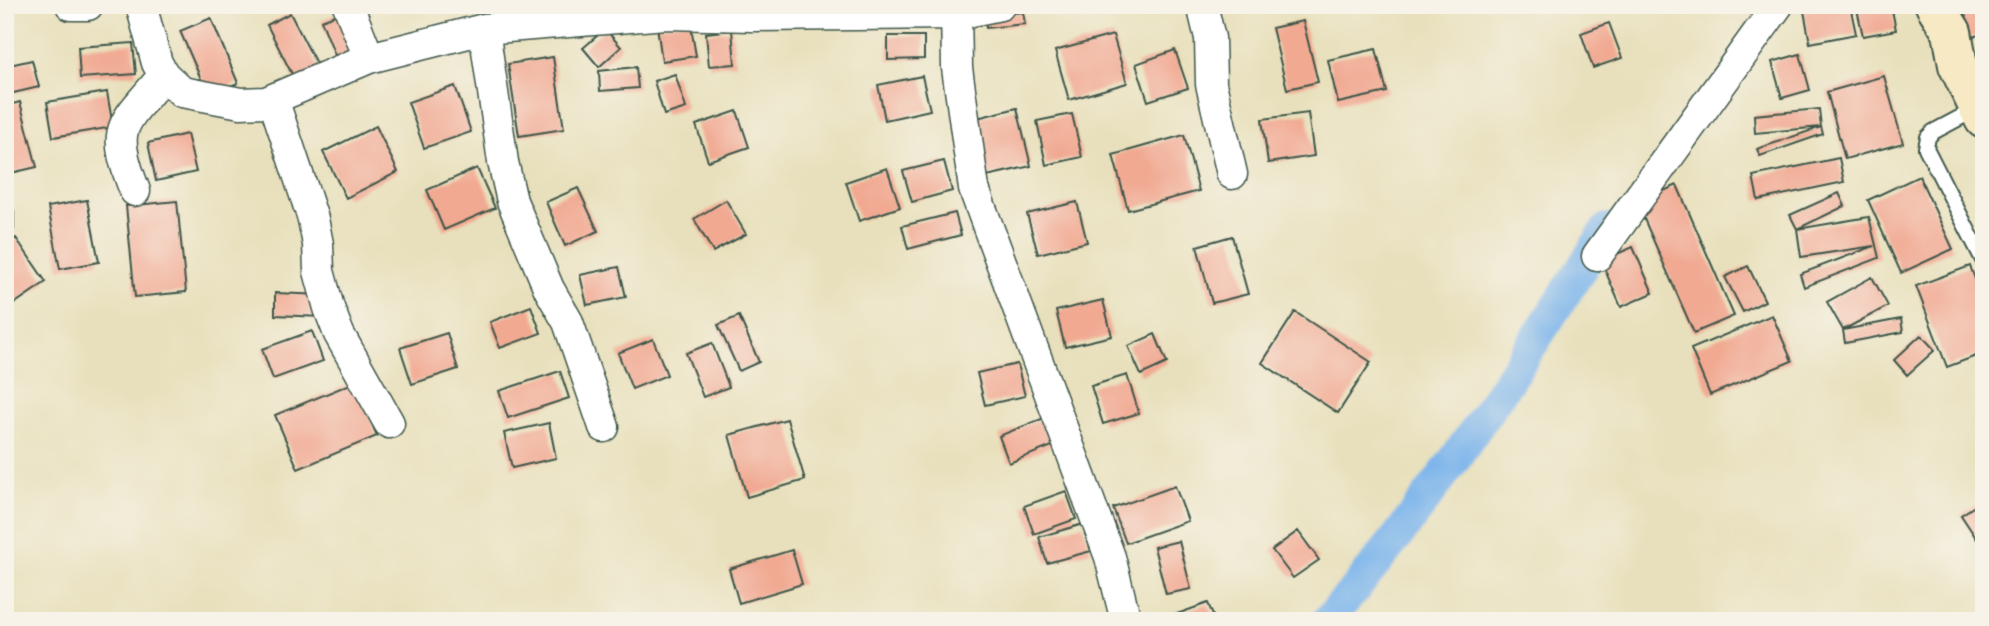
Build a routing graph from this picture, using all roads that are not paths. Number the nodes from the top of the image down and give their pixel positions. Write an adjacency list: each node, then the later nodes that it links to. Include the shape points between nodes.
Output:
1 (141, 5): 10 (street)
2 (348, 5): 9 (street)
3 (1000, 5): 7 (street)
4 (1202, 5): 13 (street, via 1210,38 1211,84)
5 (1778, 5): 15 (street)
6 (1935, 5): 12 (main road, via 1952,32 1958,65)
7 (956, 10): 8 (street, via 751,16 666,13); 19 (street, via 957,68 974,189 1110,557)
8 (484, 29): 9 (street); 18 (street, via 512,201 568,322)
9 (369, 58): 11 (street)
10 (164, 75): 11 (street, via 182,92 204,98 241,103); 14 (street, via 122,129 120,152)
11 (274, 99): 17 (street, via 313,219 318,271 338,334)
12 (1981, 114): 16 (lane, via 1933,132 1926,148)
13 (1232, 174)
14 (135, 191)
15 (1597, 256)
16 (1984, 262)
17 (389, 423)
18 (604, 427)
19 (1126, 621)

